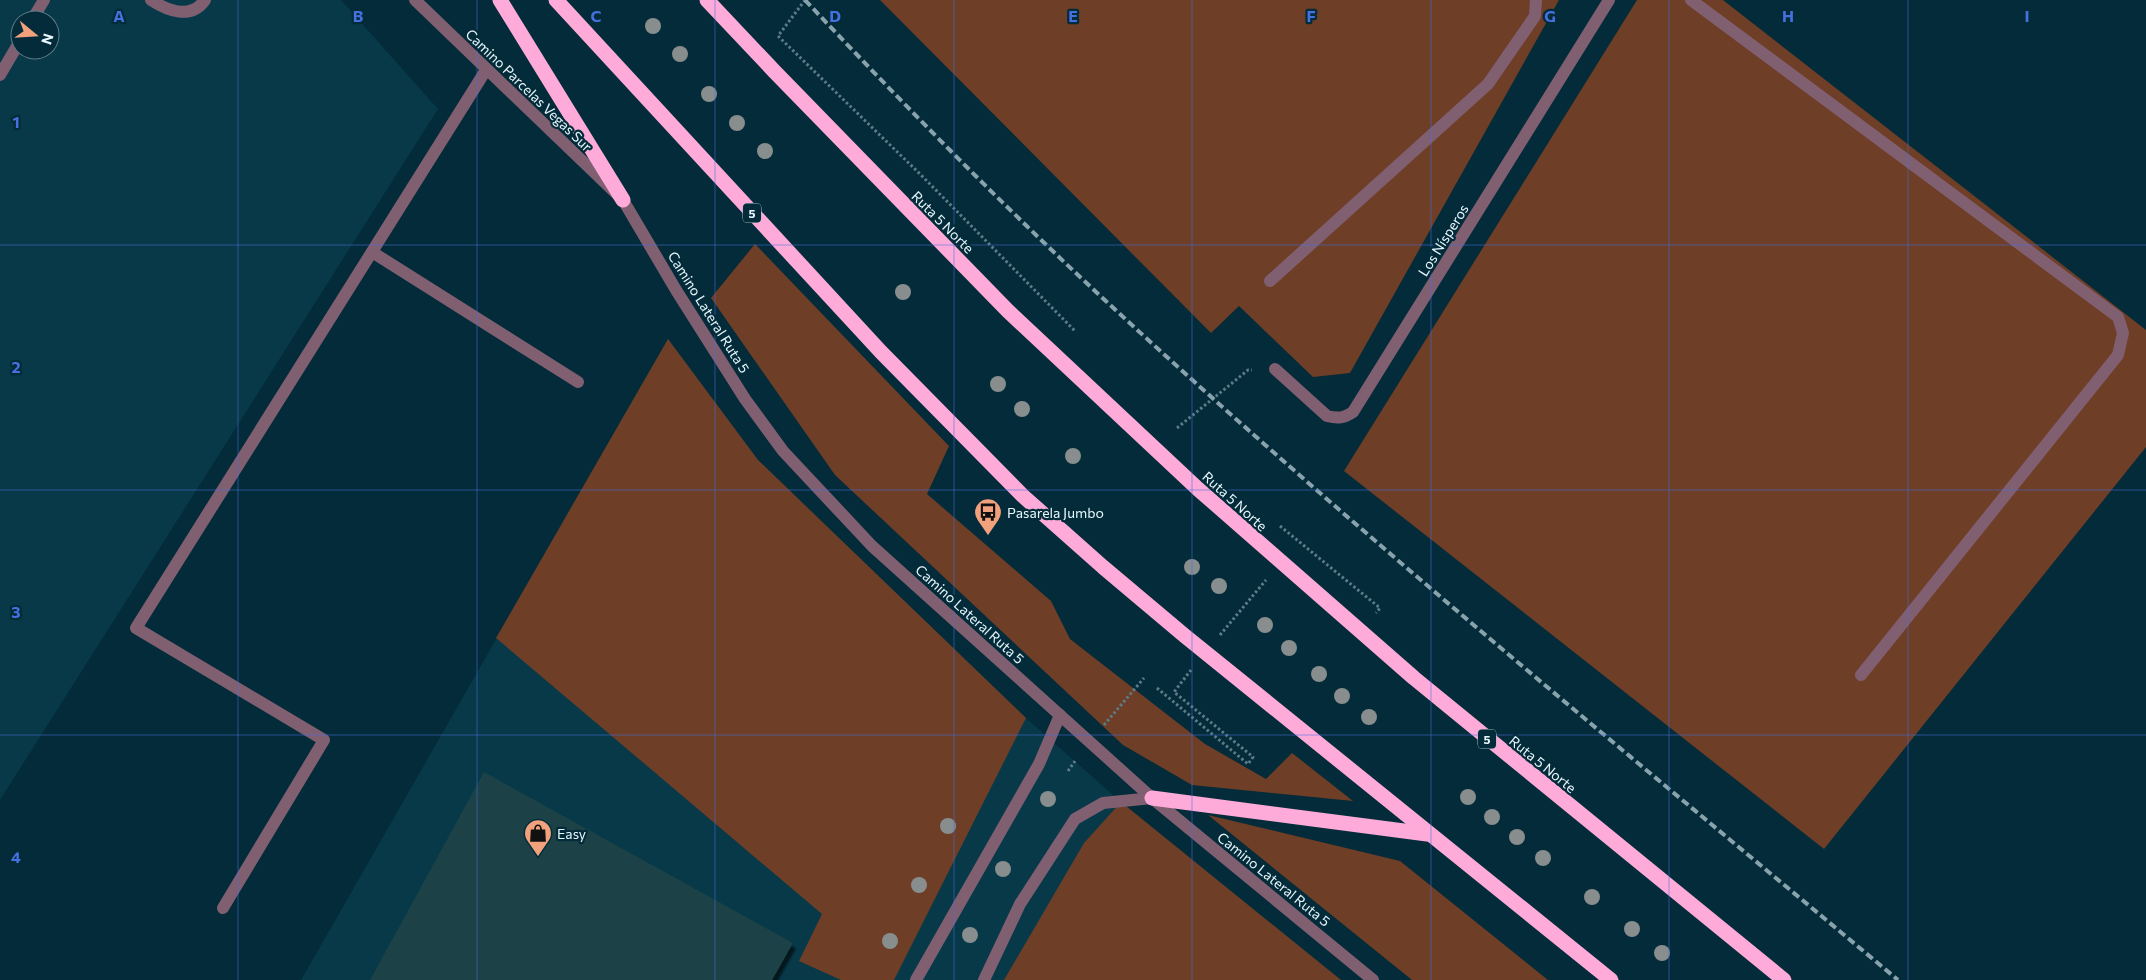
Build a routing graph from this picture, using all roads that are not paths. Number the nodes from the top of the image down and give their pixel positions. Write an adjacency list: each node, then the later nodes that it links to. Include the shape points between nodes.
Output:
1 (151, 0): 2 (street, via 184,12 200,7)
2 (205, 0)
3 (414, 0): 11 (street, Camino Parcelas Vegas Sur)
4 (500, 0): 13 (highway)
5 (556, 0): 21 (highway, 5, via 881,352 1023,496 1177,630)
6 (708, 0): 27 (highway, Ruta 5 Norte / 5, via 1008,311 1198,489 1414,678)
7 (1536, 0): 15 (street, via 1535,16 1488,84)
8 (1609, 0): 16 (street, Los Nísperos, via 1353,412 1337,419 1328,416)
9 (1691, 0): 18 (street, via 2118,317 2123,333 2118,355)
10 (10, 58): 12 (street)
11 (486, 70): 13 (street, Camino Parcelas Vegas Sur); 14 (street)
12 (0, 76)
13 (623, 200): 19 (street, Camino Lateral Ruta 5, via 740,391 783,451 872,546)
14 (372, 252): 17 (street); 22 (street, via 136,628 324,740)
15 (1270, 281)
16 (1276, 369)
17 (578, 382)
18 (1861, 675)
19 (1060, 715): 20 (street, Camino Lateral Ruta 5); 23 (street, via 1039,764)
20 (1152, 798): 21 (highway); 24 (street, via 1103,803 1075,819 1020,904); 25 (street, Camino Lateral Ruta 5)
21 (1427, 834): 26 (highway, 5)
22 (223, 908)
23 (916, 980)
24 (984, 980)
25 (1373, 980)
26 (1610, 980)
27 (1784, 980)

